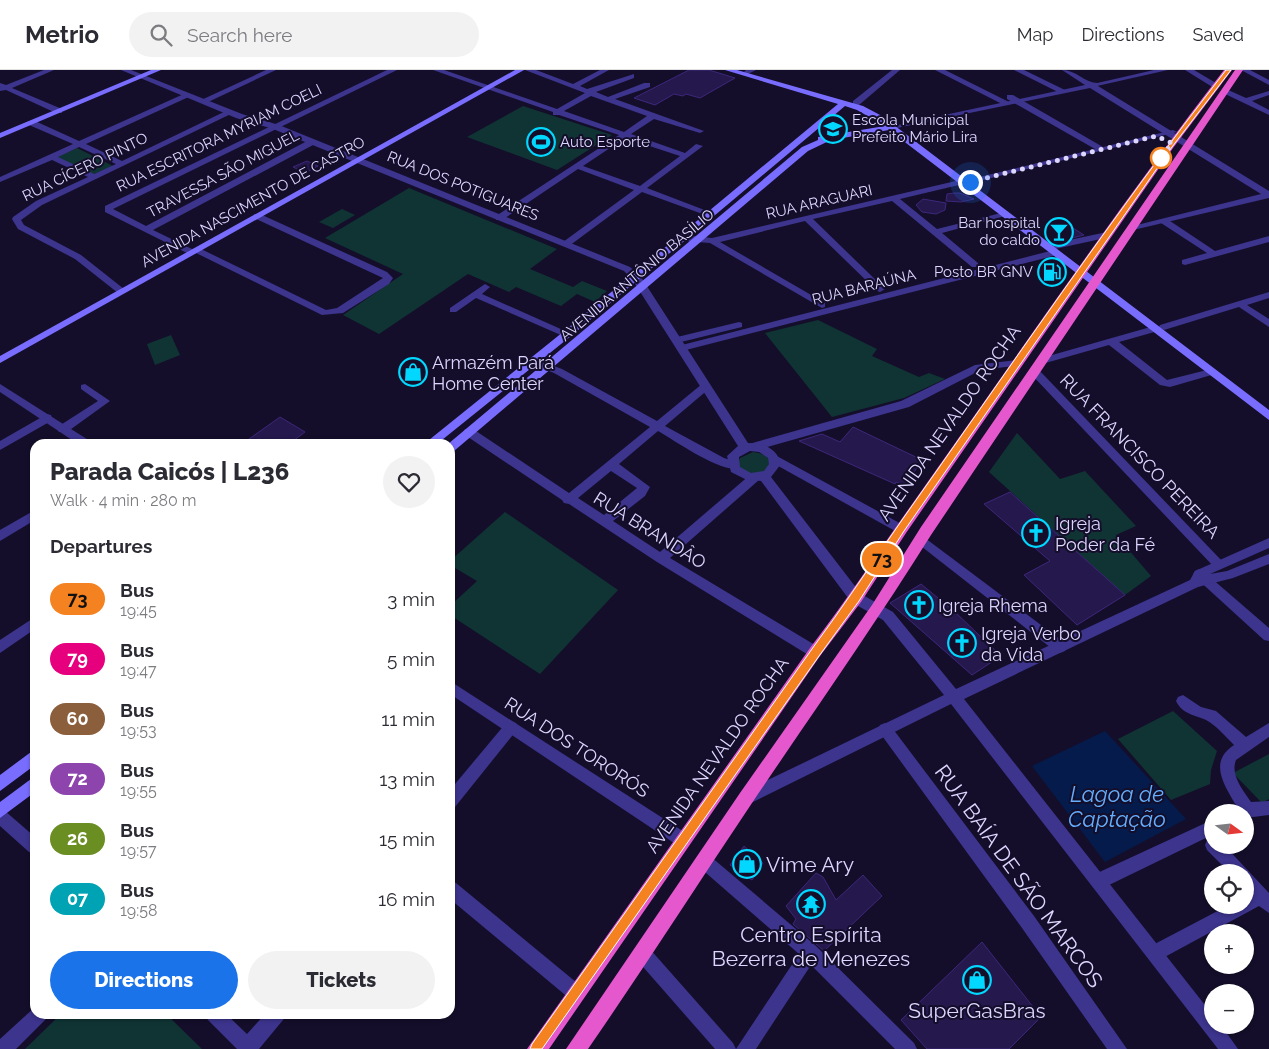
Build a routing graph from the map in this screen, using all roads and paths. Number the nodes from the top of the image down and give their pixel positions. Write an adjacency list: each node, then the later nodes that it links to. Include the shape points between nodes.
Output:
1 (50, 70): 30 (street)
2 (125, 70): 23 (street, RUA DOS POTIGUARES)
3 (157, 70): 23 (main road)
4 (272, 70): 39 (street)
5 (393, 70): 49 (street, RUA ESCRITORA MYRIAM COELI)
6 (437, 70): 32 (street)
7 (520, 70): 32 (main road, AVENIDA NASCIMENTO DE CASTRO)
8 (529, 70): 28 (street)
9 (605, 70): 28 (street)
10 (729, 70): 22 (main road)
11 (886, 70): 41 (street, AVENIDA ANTÔNIO BASÍLIO)
12 (896, 70): 41 (street, AVENIDA ANTÔNIO BASÍLIO)
13 (939, 70): 38 (street)
14 (1018, 70): 31 (street)
15 (1145, 70): 26 (street)
16 (1164, 70): 26 (street)
17 (1189, 70): 29 (street)
18 (1228, 70): 29 (highway, AVENIDA NEVALDO ROCHA)
19 (1239, 70): 33 (highway)
20 (1244, 70): 25 (street)
21 (1071, 71): 26 (street)
22 (746, 72): 41 (main road)
23 (142, 76): 36 (street, RUA DOS POTIGUARES); 42 (main road)
24 (631, 76): 34 (street)
25 (1269, 82)
26 (1091, 83): 31 (street); 53 (street)
27 (646, 85): 37 (street)
28 (576, 86): 34 (street)
29 (1217, 86): 53 (highway, AVENIDA NEVALDO ROCHA)
30 (2, 87): 42 (street)
31 (1060, 89): 38 (street)
32 (480, 90): 44 (street); 63 (main road, AVENIDA NASCIMENTO DE CASTRO)
33 (1226, 91): 40 (street); 58 (highway)
34 (590, 92): 37 (street); 44 (street)
35 (1269, 93): 40 (street)
36 (189, 95): 39 (street, RUA DOS POTIGUARES); 57 (street)
37 (610, 99): 46 (street)
38 (1009, 100): 48 (street); 60 (street)
39 (203, 101): 43 (street, RUA DOS POTIGUARES)
40 (1246, 101): 45 (street)
41 (849, 103): 48 (main road); 48 (main road, via 875,111); 56 (main road, AVENIDA ANTÔNIO BASÍLIO)
42 (60, 111): 47 (main road)
43 (231, 112): 49 (street, RUA DOS POTIGUARES); 64 (street, RUA CÍCERO PINTO)
44 (556, 113): 51 (street)
45 (1269, 114)
46 (653, 116): 50 (street); 51 (street)
47 (32, 123): 52 (main road); 57 (street)
48 (889, 125): 54 (main road); 68 (main road); 69 (main road)
49 (276, 127): 55 (street, RUA DOS POTIGUARES); 80 (street, RUA ESCRITORA MYRIAM COELI, via 107,209)
50 (700, 131)
51 (624, 134): 61 (street); 65 (street)
52 (0, 136)
53 (1173, 136): 58 (street); 60 (street, via 1156,136); 82 (highway, AVENIDA NEVALDO ROCHA)
54 (828, 138): 56 (main road); 85 (main road, AVENIDA ANTÔNIO BASÍLIO, via 805,149)
55 (312, 142): 63 (street, RUA DOS POTIGUARES); 80 (street, TRAVESSA SÃO MIGUEL)
56 (797, 142): 73 (main road, AVENIDA ANTÔNIO BASÍLIO)
57 (80, 144): 62 (street); 64 (street)
58 (1189, 144): 71 (street); 79 (highway)
59 (699, 146): 61 (street)
60 (1101, 148): 69 (street)
61 (686, 156): 70 (street)
62 (52, 157): 66 (street); 67 (street)
63 (357, 160): 75 (main road, AVENIDA NASCIMENTO DE CASTRO); 76 (street, RUA DOS POTIGUARES)
64 (120, 164): 66 (street, RUA CÍCERO PINTO)
65 (576, 166): 70 (street); 76 (street)
66 (93, 176): 100 (street, RUA CÍCERO PINTO, via 32,206 15,221 78,257)
67 (0, 180)
68 (960, 182): 72 (street, RUA ARAGUARI); 74 (main road)
69 (970, 182): 88 (main road)
70 (640, 190): 73 (street); 87 (street)
71 (1269, 193): 78 (street)
72 (894, 199): 77 (street, RUA ARAGUARI); 81 (street)
73 (711, 214): 83 (main road, AVENIDA ANTÔNIO BASÍLIO)
74 (1002, 214): 81 (street); 88 (main road)
75 (257, 216): 89 (main road, AVENIDA NASCIMENTO DE CASTRO); 89 (street, via 386,276 386,282 340,312 322,313)
76 (499, 218): 87 (street, RUA DOS POTIGUARES)
77 (808, 219): 86 (street, RUA ARAGUARI); 99 (street)
78 (1164, 221): 79 (street); 90 (street)
79 (1132, 229): 95 (highway)
80 (146, 230): 89 (street)
81 (934, 232): 92 (street)
82 (1106, 235): 88 (street, RUA BARAÚNA); 93 (highway, AVENIDA NEVALDO ROCHA)
83 (684, 238): 85 (street, RUA ARAGUARI); 94 (main road, AVENIDA ANTÔNIO BASÍLIO)
84 (1269, 239): 90 (street)
85 (695, 241): 86 (street, RUA ARAGUARI); 98 (main road, AVENIDA ANTÔNIO BASÍLIO)
86 (712, 241): 104 (street)
87 (566, 244): 94 (street, RUA DOS POTIGUARES, via 627,269)
88 (1052, 249): 92 (street, RUA BARAÚNA); 93 (main road); 96 (street, RUA BARAÚNA)
89 (194, 251): 100 (main road, AVENIDA NASCIMENTO DE CASTRO)
90 (1214, 254): 91 (street)
91 (1185, 262)
92 (975, 266): 96 (street, RUA BARAÚNA)
93 (1082, 270): 95 (main road); 113 (highway, AVENIDA NEVALDO ROCHA)
94 (636, 277): 98 (street); 108 (main road, AVENIDA ANTÔNIO BASÍLIO)
95 (1096, 280): 107 (main road); 115 (highway)
96 (930, 281): 99 (street, RUA BARAÚNA); 110 (street, RUA BARAÚNA)
97 (485, 287): 101 (street)
98 (641, 287): 110 (street); 114 (main road, AVENIDA ANTÔNIO BASÍLIO)
99 (880, 289): 104 (street, RUA BARAÚNA)
100 (121, 291): 111 (main road, AVENIDA NASCIMENTO DE CASTRO)
101 (475, 294): 105 (street); 108 (street)
102 (1269, 295): 103 (street)
103 (1240, 304): 106 (street); 107 (street)
104 (822, 305): 110 (street, RUA BARAÚNA)
105 (453, 310)
106 (1269, 324)
107 (1159, 328): 109 (street); 116 (main road); 120 (main road)
108 (567, 334): 112 (main road, AVENIDA ANTÔNIO BASÍLIO)
109 (1112, 342): 115 (street); 116 (street, via 1167,383)
110 (679, 344): 117 (street)
111 (0, 360)
112 (530, 364): 114 (street); 127 (main road, AVENIDA ANTÔNIO BASÍLIO)
113 (1017, 364): 130 (street, via 979,368 905,404); 138 (highway, AVENIDA NEVALDO ROCHA)
114 (546, 366): 123 (street); 125 (main road, AVENIDA ANTÔNIO BASÍLIO)
115 (1038, 366): 140 (highway); 144 (street, RUA FRANCISCO PEREIRA)
116 (1211, 372): 121 (main road)
117 (706, 386): 123 (street); 130 (street)
118 (0, 387): 122 (street)
119 (85, 387): 124 (street, via 105,401)
120 (1269, 406)
121 (1269, 416)
122 (47, 418): 124 (street); 129 (street)
123 (657, 427): 132 (street, via 720,461); 133 (street)
124 (63, 429): 126 (street)
125 (469, 432): 128 (main road, AVENIDA ANTÔNIO BASÍLIO); 135 (street, RUA BRANDÂO)
126 (78, 439)
127 (434, 439)
128 (455, 444)
129 (0, 446)
130 (749, 448): 131 (street, via 767,451); 132 (street, via 733,456)
131 (775, 459): 134 (street, via 774,469); 138 (street)
132 (733, 464): 134 (street, via 739,472)
133 (611, 465): 135 (street); 137 (street, via 643,485 644,490)
134 (760, 477): 143 (street); 146 (street)
135 (568, 500): 137 (street, RUA BRANDÂO)
136 (30, 517): 139 (street)
137 (604, 522): 143 (street, RUA BRANDÂO)
138 (901, 529): 146 (highway, AVENIDA NEVALDO ROCHA)
139 (0, 536)
140 (921, 540): 147 (highway); 151 (street)
141 (1269, 543): 144 (street)
142 (1269, 559): 145 (street)
143 (661, 560): 152 (street, RUA BRANDÂO)
144 (1220, 565): 145 (street)
145 (1201, 580): 149 (street); 151 (street)
146 (856, 598): 147 (street); 152 (highway, AVENIDA NEVALDO ROCHA)
147 (877, 609): 154 (street, via 888,616); 164 (highway)
148 (30, 626): 150 (street)
149 (1269, 636)
150 (0, 647)
151 (1060, 647): 154 (street)
152 (815, 652): 171 (highway, AVENIDA NEVALDO ROCHA)
153 (455, 690): 156 (street, RUA DOS TORORÓS)
154 (954, 697): 157 (street); 176 (street)
155 (1183, 702): 159 (street, via 1197,712 1211,715)
156 (511, 727): 163 (street); 171 (street, RUA DOS TORORÓS)
157 (886, 729): 164 (street); 194 (street, RUA BAÍA DE SÃO MARCOS)
158 (1269, 730): 159 (street)
159 (1245, 745): 165 (street, via 1229,758 1226,766)
160 (30, 760): 161 (main road)
161 (0, 784)
162 (30, 788): 168 (main road)
163 (455, 796)
164 (746, 798): 174 (highway)
165 (1241, 804)
166 (1268, 809): 167 (street)
167 (1254, 810)
168 (0, 811)
169 (0, 816): 172 (street)
170 (1204, 830): 176 (street)
171 (683, 840): 183 (highway, AVENIDA NEVALDO ROCHA)
172 (30, 843)
173 (1222, 854): 175 (street)
174 (704, 861): 180 (street); 182 (highway)
175 (1231, 864)
176 (1099, 881): 181 (street)
177 (455, 892): 183 (street)
178 (1254, 892): 179 (street)
179 (1261, 903): 181 (street)
180 (810, 952): 192 (street); 193 (street)
181 (1155, 953): 195 (street)
182 (644, 954): 190 (highway); 191 (street)
183 (576, 993): 189 (highway, AVENIDA NEVALDO ROCHA)
184 (34, 1019): 188 (street)
185 (219, 1019): 187 (street)
186 (273, 1019): 187 (street)
187 (248, 1048)
188 (3, 1049)
189 (537, 1049)
190 (576, 1049)
191 (727, 1049)
192 (745, 1049)
193 (908, 1049)
194 (1118, 1049)
195 (1229, 1049)

